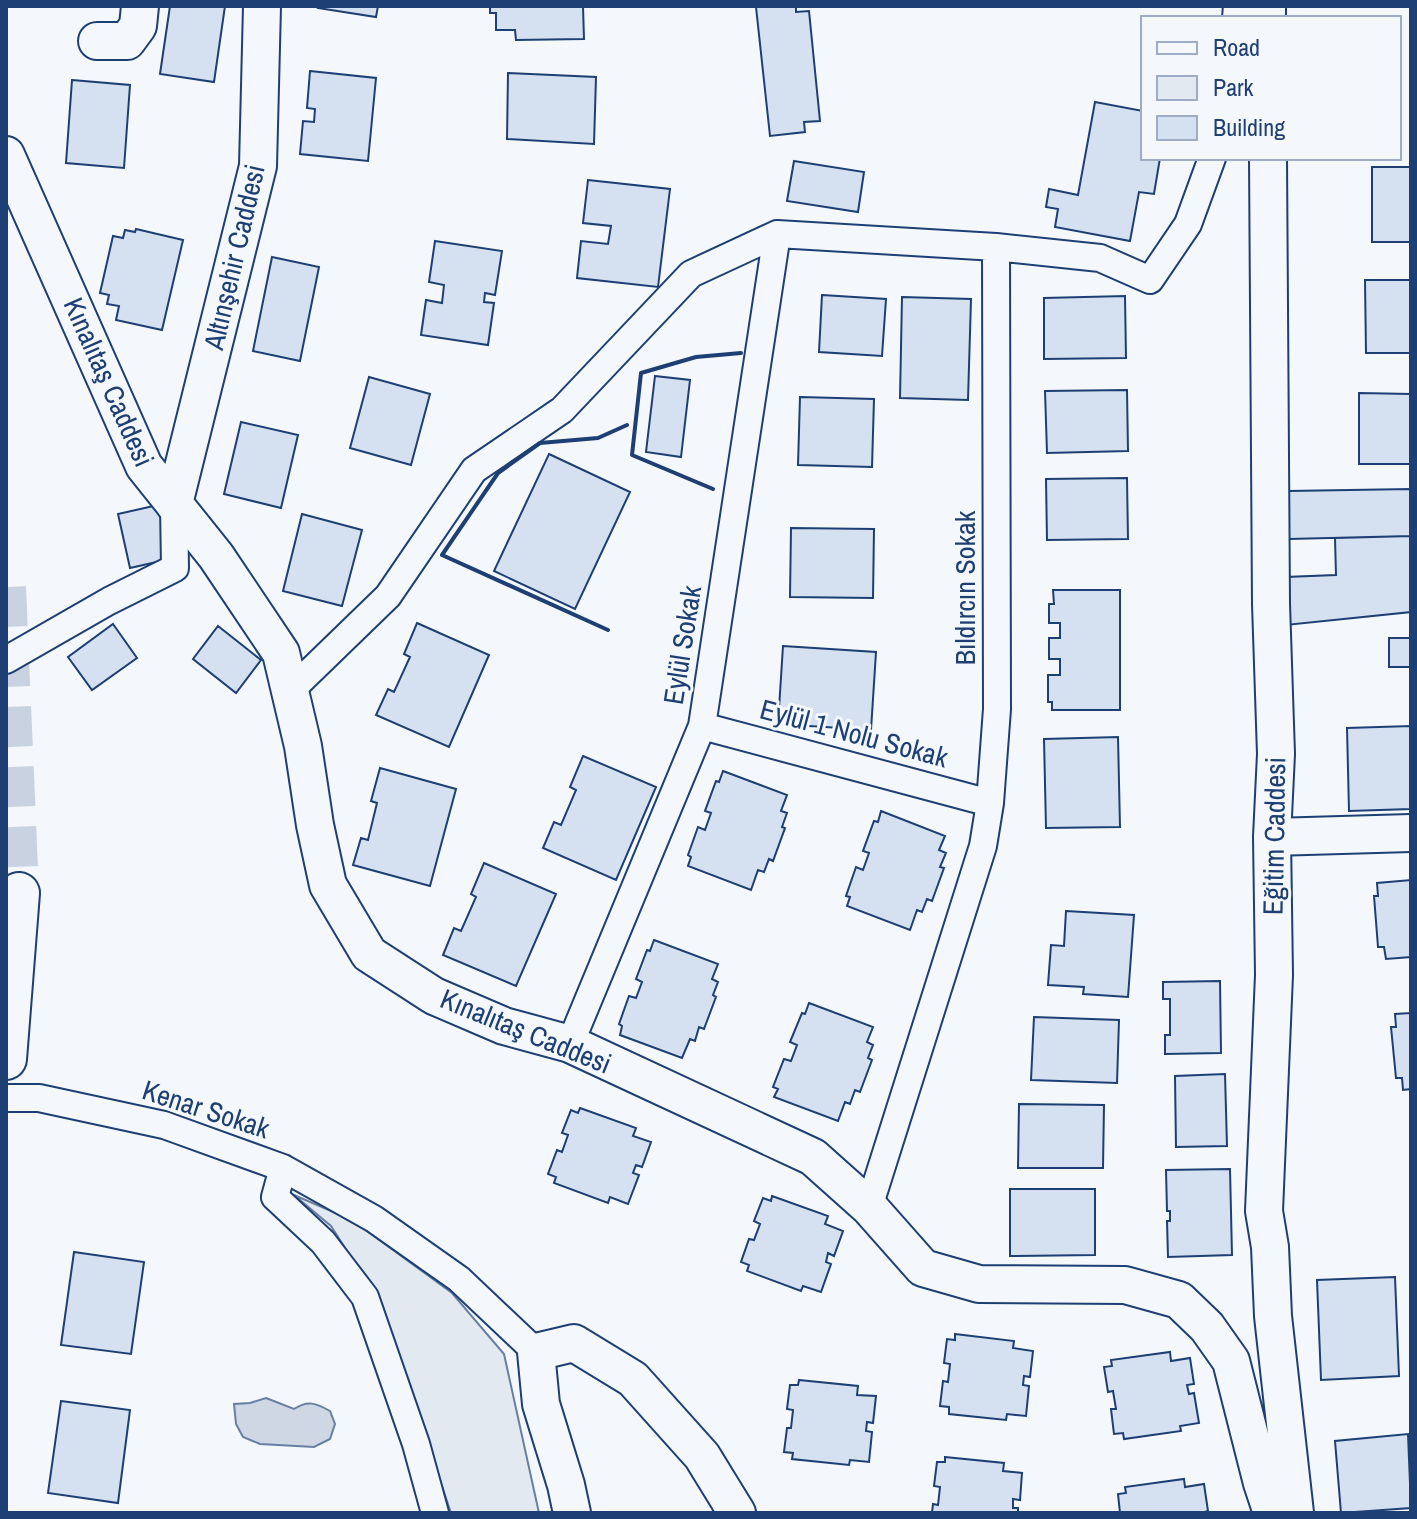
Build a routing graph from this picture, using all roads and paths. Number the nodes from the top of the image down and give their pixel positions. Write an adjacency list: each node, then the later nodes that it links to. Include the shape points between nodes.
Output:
1 (140, 6): 3 (street, via 138,26 127,41)
2 (262, 6): 9 (street, Altınşehir Caddesi, via 258,166)
3 (97, 41)
4 (6, 155): 9 (street, Kınalıtaş Caddesi, via 144,466)
5 (1211, 160): 8 (street, via 1188,224 1150,280 1100,258)
6 (1268, 160): 15 (street, Eğitim Caddesi, via 1276,754)
7 (777, 234): 8 (street); 11 (street, via 691,274 562,410 474,470 388,596); 12 (street, Eylül Sokak)
8 (996, 247): 13 (street, Bıldırcın Sokak, via 997,709)
9 (174, 504): 10 (street, via 175,568); 11 (street, Kınalıtaş Caddesi, via 281,653)
10 (6, 660)
11 (290, 691): 17 (street, Kınalıtaş Caddesi, via 328,885 369,954 434,996 504,1026)
12 (702, 726): 13 (street, Eylül 1 Nolu Sokak); 17 (street, Eylül Sokak)
13 (990, 803): 21 (street, Bıldırcın Sokak, via 983,846)
14 (1411, 833): 15 (street)
15 (1272, 837): 27 (street, Eğitim Caddesi, via 1274,975 1264,1211)
16 (19, 893): 18 (main road)
17 (570, 1044): 21 (street, Kınalıtaş Caddesi, via 813,1157)
18 (6, 1059)
19 (6, 1098): 20 (street, Kenar Sokak, via 39,1098 164,1125)
20 (283, 1168): 22 (street, via 374,1219 459,1279); 23 (street, Kenar Sokak, via 275,1197 323,1242 365,1297)
21 (869, 1207): 26 (street, Kınalıtaş Caddesi, via 923,1268 979,1284 1125,1285 1179,1300 1231,1361)
22 (536, 1352): 24 (street, via 541,1404); 25 (street, via 574,1343 633,1379 702,1456)
23 (435, 1513)
24 (572, 1513)
25 (737, 1513)
26 (1272, 1513)
27 (1295, 1513)

